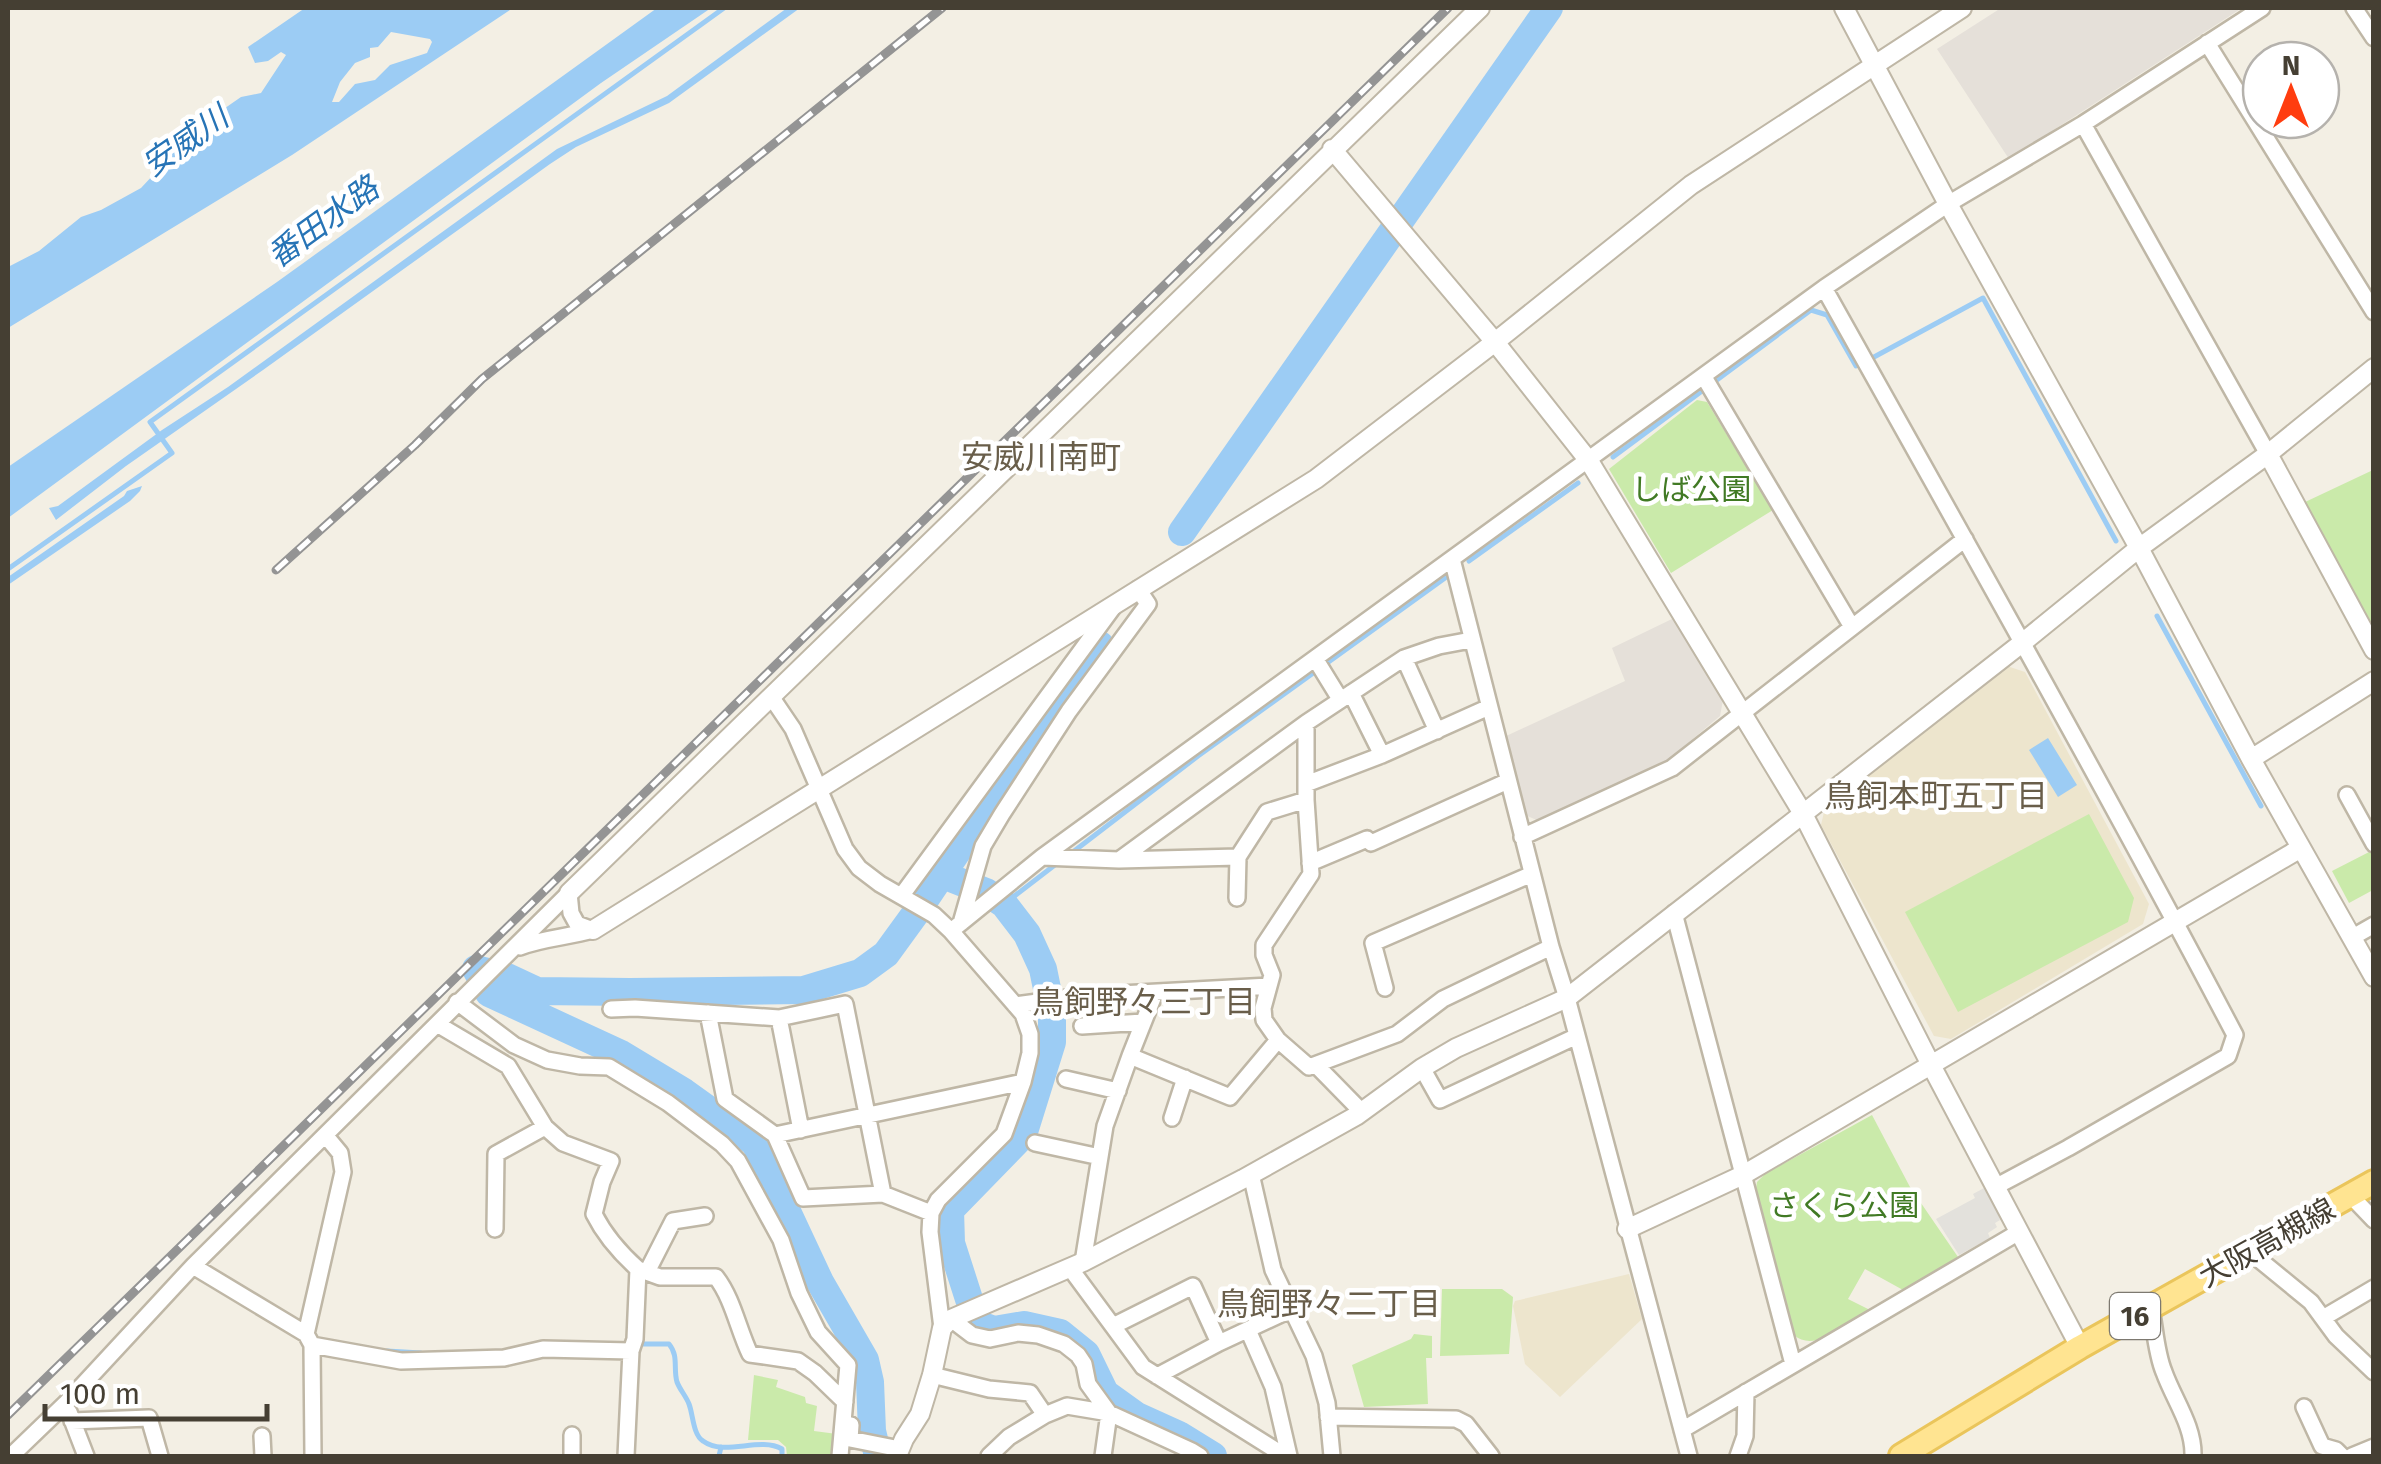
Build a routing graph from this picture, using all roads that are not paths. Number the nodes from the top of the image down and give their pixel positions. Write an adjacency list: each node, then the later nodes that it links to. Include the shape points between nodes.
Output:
1 (1480, 8): 10 (street)
2 (1844, 8): 8 (street)
3 (1962, 8): 8 (street)
4 (2262, 8): 7 (street)
5 (2354, 8): 6 (street)
6 (2374, 38)
7 (2207, 43): 9 (street); 13 (street)
8 (1873, 64): 11 (street); 14 (street, via 1691,185)
9 (2083, 124): 11 (street); 17 (street)
10 (1332, 150): 14 (street); 32 (street)
11 (1948, 204): 12 (street); 20 (street)
12 (1824, 288): 16 (street); 19 (street)
13 (2374, 312)
14 (1496, 342): 18 (street); 22 (street, via 1316,479)
15 (2374, 368): 17 (street)
16 (1704, 376): 18 (street); 24 (street)
17 (2268, 454): 20 (street); 27 (street)
18 (1588, 461): 21 (street); 34 (street)
19 (1965, 539): 24 (street); 26 (street)
20 (2139, 548): 26 (street); 38 (street)
21 (1452, 559): 25 (street); 29 (street)
22 (1138, 589): 23 (street); 60 (street, via 1148,604 1002,814 980,854)
23 (1116, 603): 40 (street); 55 (street)
24 (1852, 627): 34 (street)
25 (1471, 640): 28 (street); 33 (street)
26 (2022, 643): 44 (street); 58 (street)
27 (2374, 650)
28 (1404, 658): 31 (street); 36 (street)
29 (1316, 660): 31 (street); 50 (street)
30 (2374, 682): 38 (street)
31 (1345, 696): 35 (street); 37 (street)
32 (772, 698): 40 (street); 54 (street)
33 (1489, 707): 36 (street); 39 (street)
34 (1742, 712): 44 (street); 46 (street, via 1672,768)
35 (1306, 723): 41 (street); 51 (street)
36 (1437, 730): 37 (street)
37 (1382, 755): 41 (street)
38 (2251, 759): 48 (street)
39 (1508, 781): 46 (street); 52 (street, via 1371,844 1367,839)
40 (820, 790): 55 (street, via 852,859); 61 (street)
41 (1306, 792): 49 (street, via 1266,812); 52 (street)
42 (2347, 795): 45 (street)
43 (2374, 802): 45 (street)
44 (1802, 812): 57 (street); 82 (street)
45 (2356, 812): 47 (street)
46 (1522, 838): 53 (street)
47 (2374, 844)
48 (2301, 848): 58 (street); 62 (street)
49 (1238, 857): 51 (street); 56 (street)
50 (1056, 858): 51 (street); 60 (street, via 1009,883)
51 (1119, 860)
52 (1310, 863): 66 (street, via 1311,874 1264,945)
53 (1532, 874): 63 (street); 67 (street, via 1373,942)
54 (569, 893): 61 (street, via 577,924); 64 (street)
55 (906, 898): 60 (street)
56 (1237, 898)
57 (1674, 913): 69 (street); 98 (street)
58 (2176, 922): 82 (street); 100 (street, via 2235,1035 2228,1056)
59 (2374, 925): 62 (street)
60 (956, 927): 71 (street)
61 (593, 930): 64 (street)
62 (2352, 937): 65 (street)
63 (1551, 946): 69 (street); 81 (street, via 1443,998 1397,1034)
64 (509, 953): 70 (street)
65 (2374, 977)
66 (1269, 986): 68 (street); 79 (street, via 1264,1020)
67 (1384, 988)
68 (1155, 993): 71 (street); 75 (street)
69 (1566, 998): 78 (street); 83 (street)
70 (457, 1002): 76 (street); 129 (street, via 530,1053 609,1067 722,1144 780,1240 818,1332 848,1365)
71 (1015, 1004): 86 (street, via 1030,1034)
72 (610, 1009): 73 (street)
73 (708, 1013): 74 (street); 93 (street, via 725,1099)
74 (779, 1018): 89 (street, via 845,1004); 92 (street)
75 (1144, 1022): 77 (street); 80 (street)
76 (437, 1024): 91 (street, via 508,1066); 94 (street)
77 (1082, 1026)
78 (1577, 1036): 83 (street, via 1440,1100); 107 (street)
79 (1278, 1040): 81 (street, via 1310,1067); 84 (street, via 1230,1096)
80 (1130, 1056): 84 (street); 87 (street)
81 (1316, 1064): 88 (street)
82 (1931, 1065): 98 (street); 100 (street)
83 (1422, 1068): 88 (street)
84 (1185, 1078): 90 (street)
85 (1066, 1080): 87 (street)
86 (1023, 1082): 89 (street); 103 (street, via 1004,1134)
87 (1118, 1091): 96 (street)
88 (1362, 1112): 97 (street)
89 (868, 1116): 92 (street); 101 (street)
90 (1172, 1118)
91 (545, 1127): 106 (street, via 496,1154); 112 (street, via 563,1143 611,1161 594,1214 618,1252)
92 (801, 1130): 93 (street)
93 (775, 1135): 101 (street, via 803,1198)
94 (325, 1136): 111 (street); 120 (street, via 340,1152 343,1172)
95 (1035, 1143): 96 (street)
96 (1100, 1157): 110 (street)
97 (1251, 1174): 110 (street); 115 (street, via 1273,1270)
98 (1743, 1175): 107 (street); 124 (street)
99 (2374, 1182): 102 (main road, 大阪高槻線 / 16)
100 (1995, 1187): 108 (street)
101 (883, 1194): 103 (street)
102 (2351, 1196): 105 (street); 109 (main road, 大阪高槻線 / 16)
103 (931, 1213): 117 (street)
104 (706, 1216): 112 (street, via 672,1221)
105 (2374, 1220)
106 (494, 1229)
107 (1627, 1229): 136 (street)
108 (2019, 1232): 123 (street); 124 (street)
109 (2250, 1252): 114 (main road, 大阪高槻線 / 16); 116 (street)
110 (1077, 1264): 117 (street); 118 (street)
111 (194, 1266): 120 (street); 130 (street)
112 (642, 1270): 122 (street); 129 (street, via 660,1277 716,1277 750,1354 798,1361)
113 (2374, 1288): 116 (street)
114 (2151, 1308): 123 (main road, 大阪高槻線 / 16); 159 (street, via 2162,1369)
115 (1292, 1309): 119 (street); 134 (street, via 1314,1356)
116 (2323, 1318): 125 (street)
117 (951, 1320): 126 (street); 132 (street, via 990,1339 1018,1333 1064,1344 1078,1355 1088,1384)
118 (1113, 1326): 121 (street, via 1193,1286); 127 (street)
119 (1248, 1330): 121 (street); 153 (street, via 1273,1387)
120 (309, 1339): 122 (street, via 402,1360); 146 (street)
121 (1219, 1343): 127 (street)
122 (633, 1346): 148 (street)
123 (2080, 1347): 158 (main road, 大阪高槻線 / 16)
124 (1793, 1364): 128 (street)
125 (2374, 1372)
126 (932, 1376): 133 (street, via 1030,1393); 141 (street)
127 (1157, 1376): 153 (street)
128 (1746, 1392): 136 (street); 157 (street)
129 (846, 1396): 141 (street, via 854,1398 850,1439); 149 (street)
130 (66, 1404): 135 (street); 142 (street)
131 (2304, 1407): 140 (street)
132 (1110, 1413): 133 (street, via 1068,1406); 151 (street); 152 (street)
133 (1045, 1415): 150 (street)
134 (1328, 1417): 154 (street); 155 (street, via 1456,1419)
135 (72, 1421): 143 (street); 144 (street, via 149,1418)
136 (1682, 1430): 156 (street)
137 (572, 1435): 147 (street)
138 (262, 1436): 145 (street)
139 (2374, 1447): 161 (street)
140 (2318, 1451): 160 (street)
141 (899, 1453)
142 (10, 1456)
143 (86, 1456)
144 (160, 1456)
145 (262, 1456)
146 (313, 1456)
147 (572, 1456)
148 (626, 1456)
149 (840, 1456)
150 (989, 1456)
151 (1103, 1456)
152 (1200, 1456)
153 (1287, 1456)
154 (1332, 1456)
155 (1491, 1456)
156 (1689, 1456)
157 (1738, 1456)
158 (1901, 1456)
159 (2195, 1456)
160 (2342, 1456)
161 (2352, 1456)

